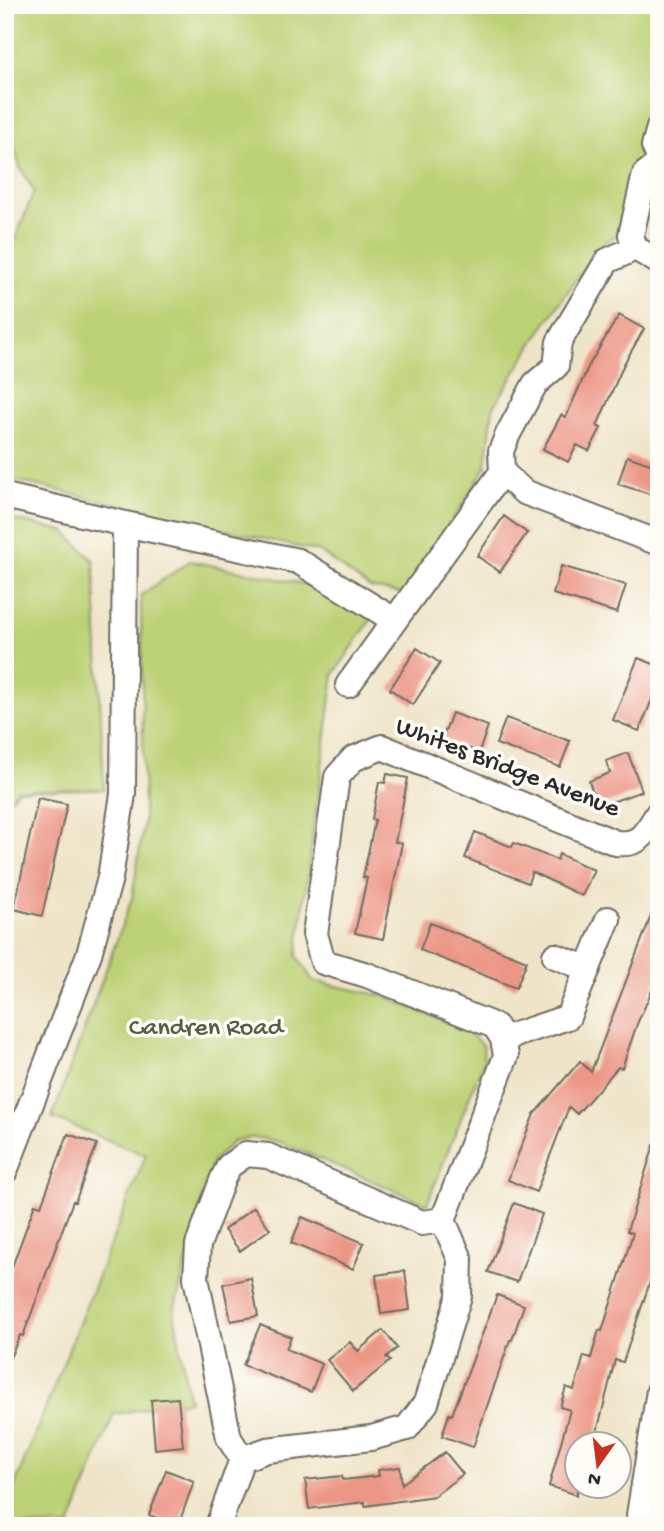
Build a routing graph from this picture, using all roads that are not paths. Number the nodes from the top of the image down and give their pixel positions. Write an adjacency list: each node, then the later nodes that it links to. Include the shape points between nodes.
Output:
1 (659, 128): 2 (street, via 654,146)
2 (659, 159): 3 (street, via 645,174 631,235)
3 (635, 248): 4 (street); 5 (street, via 607,261 559,342 556,366 535,384 508,434 501,451)
4 (659, 262)
5 (502, 472): 8 (street, via 524,492); 9 (street)
6 (5, 496): 7 (street)
7 (125, 524): 9 (street, via 298,561); 16 (street, via 123,794 110,878 89,954)
8 (659, 543)
9 (394, 620): 10 (street)
10 (348, 685)
11 (659, 812): 15 (street, Whites Bridge Avenue, via 643,836 629,844 616,843 382,747 353,759 337,777 315,934 323,962 495,1026)
12 (608, 919): 14 (street)
13 (555, 956): 14 (street)
14 (588, 969): 15 (street, via 568,1017)
15 (503, 1040): 17 (street, via 506,1056)
16 (5, 1171)
17 (443, 1220): 19 (street, via 460,1259 459,1296 426,1403 407,1428 371,1438 267,1450); 19 (street, via 422,1223 268,1156 246,1154 229,1166 198,1245 196,1278 229,1438)
18 (659, 1391): 21 (street, via 639,1515)
19 (242, 1459): 20 (street)
20 (218, 1526)
21 (643, 1526)

